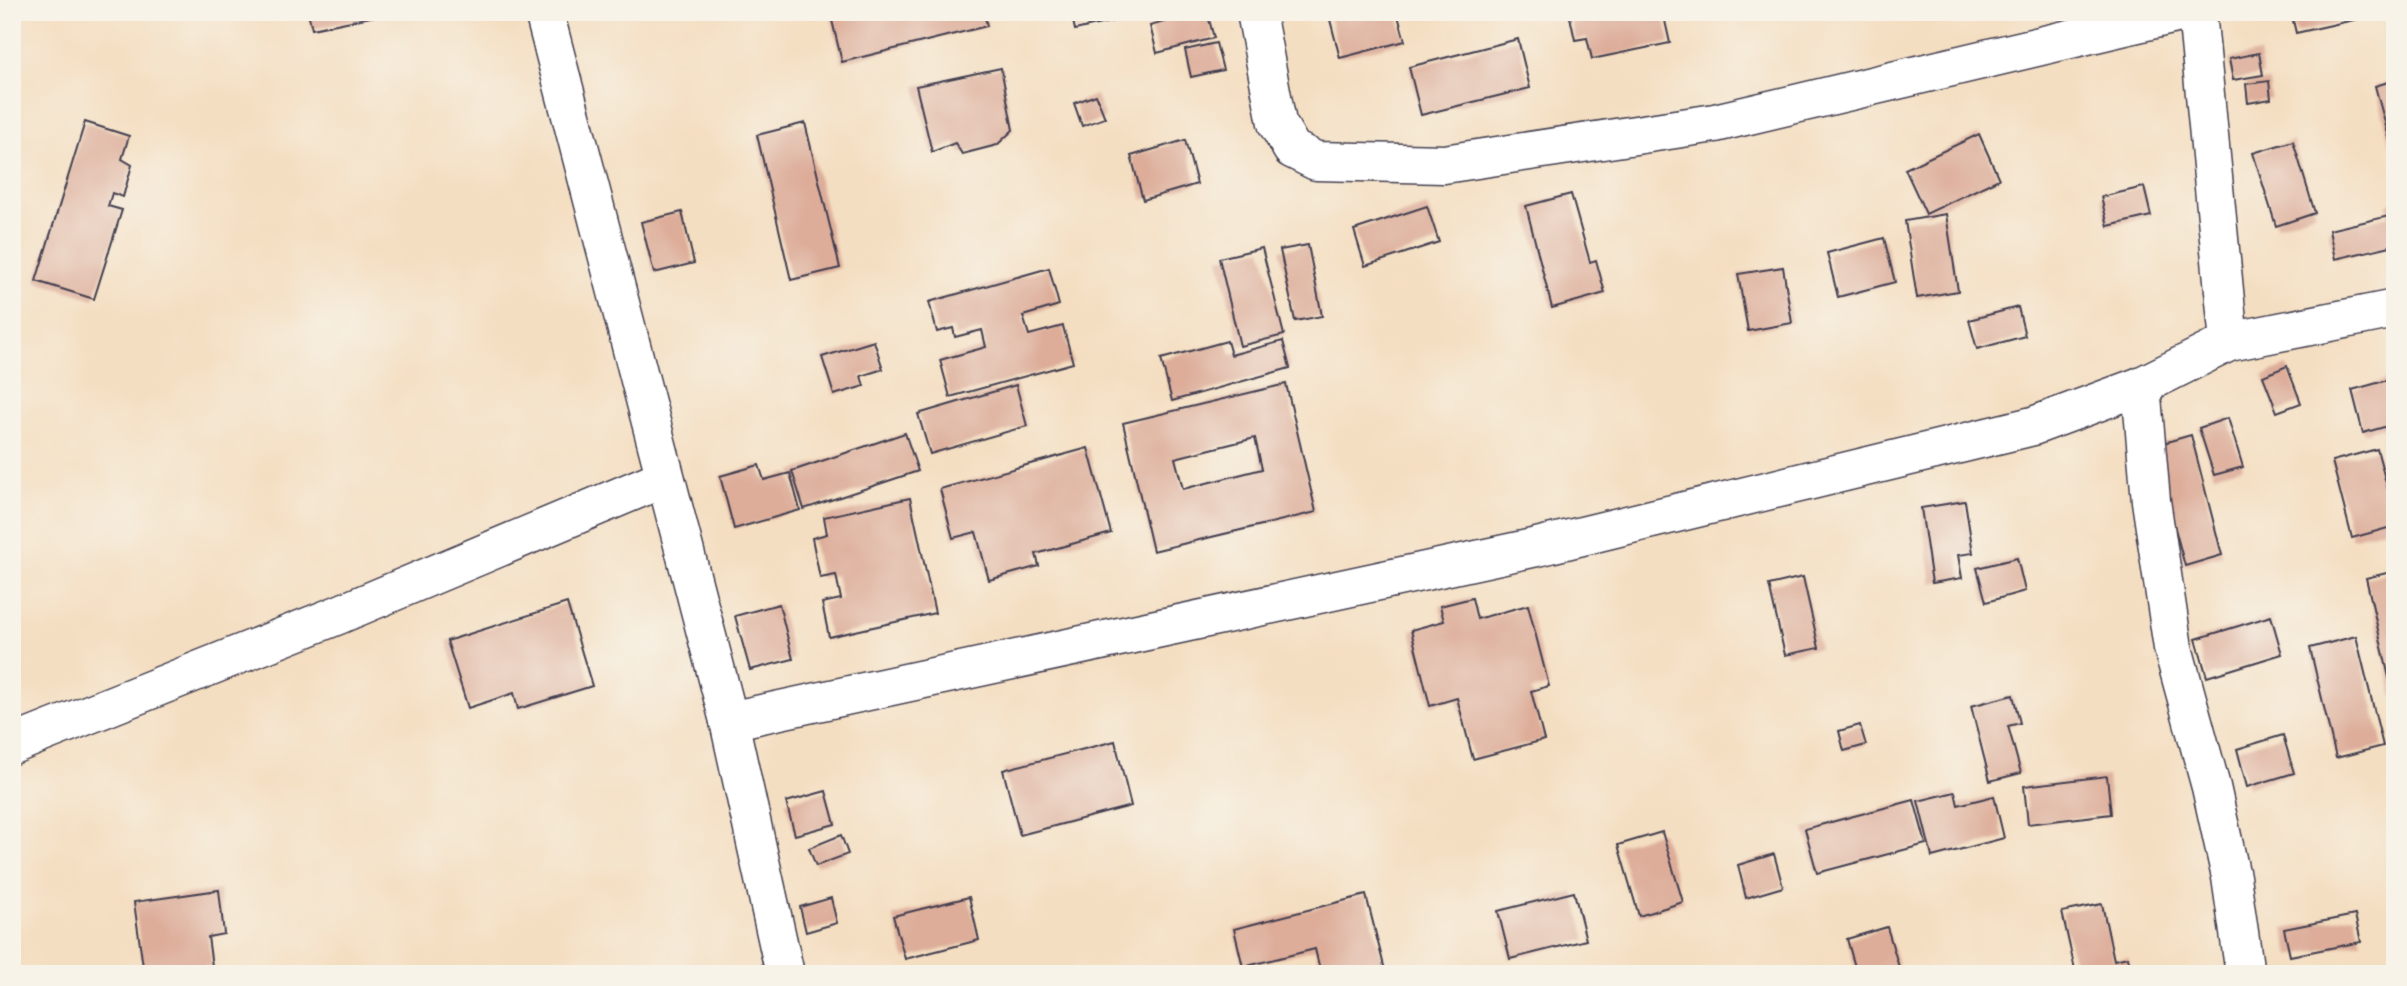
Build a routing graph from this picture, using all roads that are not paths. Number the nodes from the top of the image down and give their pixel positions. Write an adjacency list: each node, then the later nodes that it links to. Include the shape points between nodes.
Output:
1 (544, 12): 8 (street)
2 (1256, 12): 3 (street, via 1277,123 1292,149 1316,161 1444,164 1715,123)
3 (2184, 12)
4 (2197, 12): 6 (street)
5 (2395, 309): 6 (street)
6 (2229, 342): 7 (street)
7 (2141, 386): 9 (street, via 2033,426 1537,547); 12 (street, via 2151,501 2173,648 2231,877)
8 (664, 478): 9 (street); 10 (street)
9 (729, 721): 11 (street)
10 (12, 745)
11 (785, 974)
12 (2245, 974)

